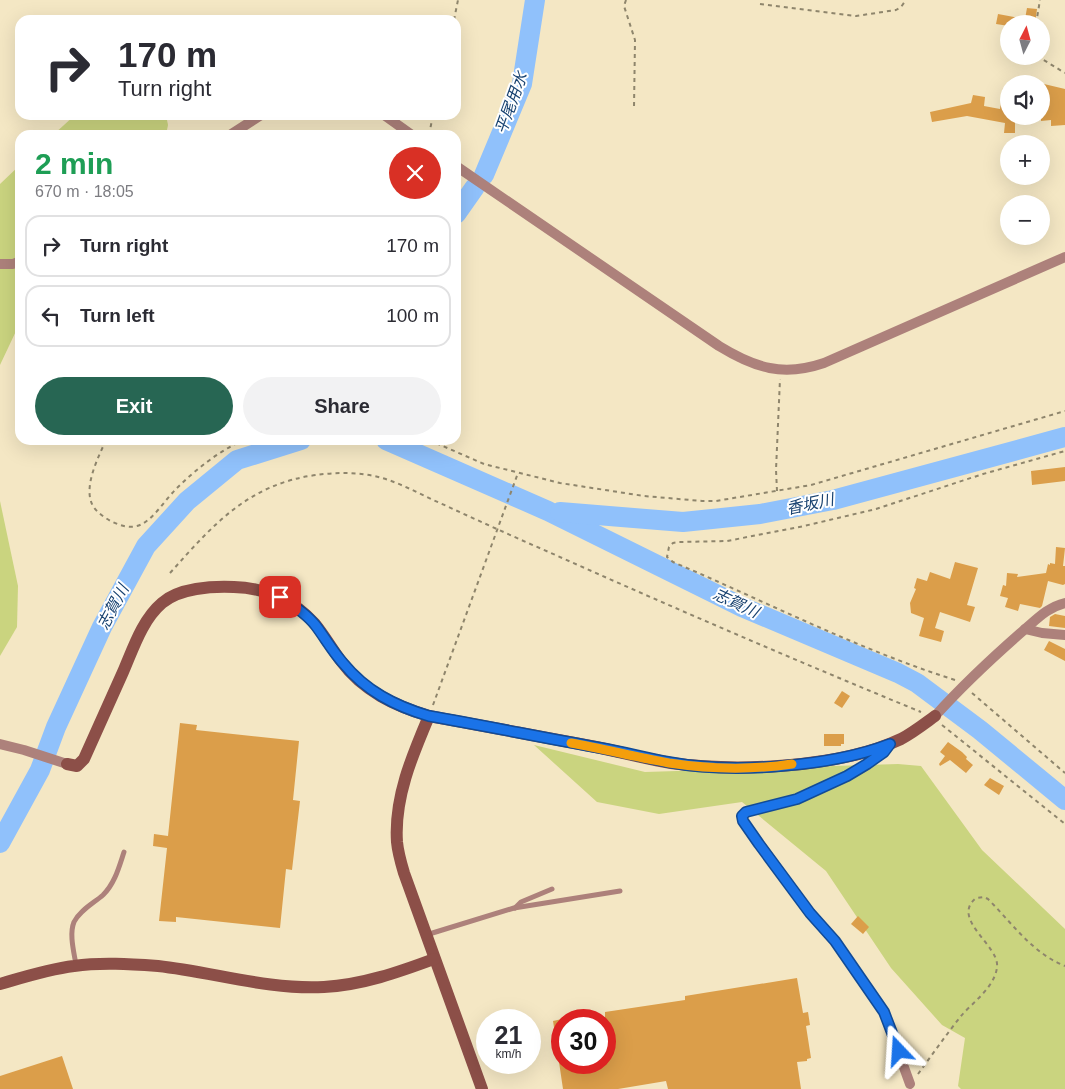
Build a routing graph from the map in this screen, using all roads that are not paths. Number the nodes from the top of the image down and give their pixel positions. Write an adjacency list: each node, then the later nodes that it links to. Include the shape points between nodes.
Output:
1 (253, 120): 3 (street)
2 (391, 120): 4 (street)
3 (238, 130)
4 (405, 130)
5 (461, 169): 6 (street, via 719,346 745,360 780,370 801,370 824,363)
6 (1065, 257)
7 (15, 263): 8 (street)
8 (0, 264)
9 (1065, 603): 10 (street, via 1049,610)
10 (1025, 629): 11 (street); 13 (street, via 962,686)
11 (1065, 635)
12 (429, 716): 15 (street, via 669,763 707,767 780,766 840,757); 16 (street, via 405,709 369,689 342,663 315,624 292,604 263,590 216,587 169,598 155,611 138,637 84,759 77,766); 21 (street, via 406,777 397,833 404,873)
13 (934, 717): 15 (street)
14 (0, 744): 16 (street)
15 (890, 744): 25 (street, via 847,776 797,799 746,812 742,816 884,1012)
16 (67, 764)
17 (124, 852): 23 (lane, via 110,886 74,922 72,934)
18 (552, 889): 20 (lane)
19 (620, 891): 20 (lane)
20 (514, 908): 21 (lane)
21 (426, 935): 22 (street)
22 (434, 959): 23 (street, via 392,974 322,987 285,985 158,966); 26 (street)
23 (76, 965): 24 (street)
24 (0, 984)
25 (910, 1084)
26 (482, 1089)

